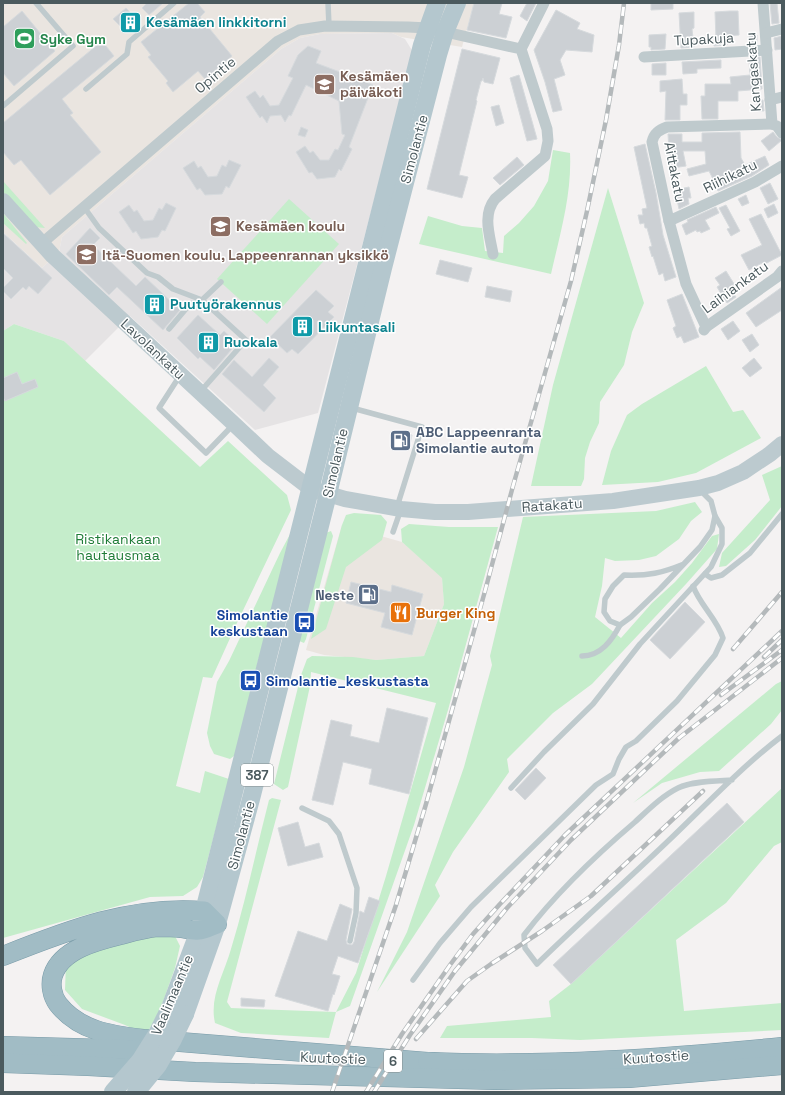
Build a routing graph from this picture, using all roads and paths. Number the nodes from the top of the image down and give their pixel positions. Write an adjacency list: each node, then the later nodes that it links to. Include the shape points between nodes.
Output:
1 (36, 3): 19 (lane, via 72,46)
2 (174, 3): 16 (lane, via 129,42 127,54)
3 (328, 3): 8 (lane)
4 (437, 3): 9 (main road, Simolantie)
5 (457, 3): 11 (main road, Simolantie / 387)
6 (544, 3): 13 (street)
7 (764, 3): 12 (street, Kangaskatu)
8 (329, 26): 9 (street, Opintie); 24 (street, Opintie, via 300,30 278,41)
9 (428, 28): 11 (street, Opintie); 39 (main road, Simolantie)
10 (782, 29): 12 (street)
11 (445, 32): 13 (street, Opintie); 35 (main road, Simolantie / 387)
12 (766, 33): 14 (street, Kangaskatu)
13 (521, 49): 27 (street, via 547,129 548,147 545,156 491,203 487,220)
14 (767, 50): 15 (street, Tupakuja); 18 (street, Kangaskatu)
15 (644, 57)
16 (86, 89)
17 (782, 98): 18 (street)
18 (770, 100): 20 (street, Kangaskatu)
19 (3, 106)
20 (772, 124): 21 (street, Kangaskatu, via 777,126); 25 (street, Aittakatu, via 667,126 654,135 652,142)
21 (782, 134)
22 (782, 166): 25 (street, Riihikatu, via 755,182)
23 (3, 201): 26 (main road, Lavolankatu)
24 (84, 207): 26 (street, Opintie); 30 (lane, via 99,228 147,272 174,289)
25 (669, 221): 31 (street, Aittakatu, via 686,284)
26 (41, 244): 33 (main road, Lavolankatu)
27 (493, 254)
28 (782, 271): 31 (street, Laihiankatu)
29 (221, 282): 30 (lane)
30 (202, 300): 32 (lane, via 190,304); 34 (lane, via 246,340)
31 (705, 328)
32 (169, 329)
33 (181, 375): 34 (main road, Lavolankatu); 36 (lane, via 159,408 206,453)
34 (200, 392): 36 (main road, Lavolankatu)
35 (348, 406): 39 (main road, Simolantie / 387); 40 (lane, via 422,427)
36 (234, 424): 39 (main road, Lavolankatu, via 268,456)
37 (782, 444): 38 (main road, Ratakatu, via 743,472)
38 (699, 488): 40 (main road, Ratakatu, via 613,501 468,512); 42 (lane, via 710,501)
39 (319, 492): 40 (main road, Ratakatu); 53 (main road, Simolantie / 387, via 251,799)
40 (398, 509): 43 (lane)
41 (782, 514): 45 (lane, via 750,553 722,575 711,578)
42 (715, 516): 44 (lane, via 712,530); 45 (lane, via 722,528 722,544)
43 (393, 532)
44 (684, 564): 47 (lane, via 641,608); 47 (lane, via 646,576 624,575 613,586 605,600 604,612 610,622)
45 (705, 574): 46 (lane)
46 (693, 586): 51 (lane, via 640,644 593,704); 57 (lane, via 697,596 720,628 723,638 715,655 676,701 636,741 626,747 613,774 596,785 471,907)
47 (620, 625): 48 (lane, via 613,638 600,651 590,656)
48 (582, 656)
49 (782, 736): 50 (lane)
50 (732, 780): 50 (lane, via 706,781 679,787 665,795 600,851 524,935 525,948 537,964)
51 (511, 788)
52 (302, 808): 55 (lane, via 329,821 339,834 357,888 356,913)
53 (211, 917): 54 (highway); 56 (highway, via 166,910 131,914 87,925); 58 (main road, Vaalimaantie / 387)
54 (199, 931): 58 (main road, Vaalimaantie / 387); 62 (highway, via 156,927 98,940 79,948 57,966 54,973 52,987 57,1002 85,1026 125,1037)
55 (350, 941)
56 (3, 956)
57 (413, 980)
58 (178, 1011): 66 (main road, Vaalimaantie / 387, bridge); 67 (main road, Vaalimaantie / 387, bridge, via 172,1041)
59 (3, 1046): 62 (highway, Kuutostie / 6)
60 (782, 1047): 62 (highway, Kuutostie / 6, via 625,1060)
61 (3, 1063): 64 (highway, Kuutostie / 6)
62 (440, 1063)
63 (782, 1065): 64 (highway, Kuutostie / 6, via 629,1078 495,1080)
64 (195, 1072): 65 (highway)
65 (3, 1074)
66 (113, 1092)
67 (136, 1092)

